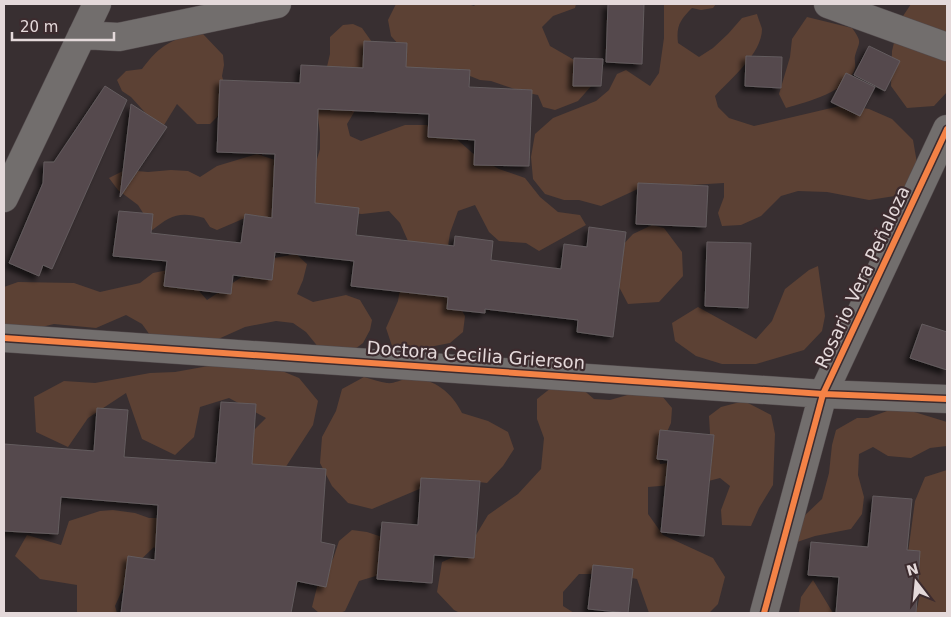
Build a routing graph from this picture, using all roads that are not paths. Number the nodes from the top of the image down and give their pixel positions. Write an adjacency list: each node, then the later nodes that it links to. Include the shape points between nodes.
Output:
1 (97, 4): 4 (street)
2 (277, 4): 4 (street, via 118,36)
3 (828, 4): 5 (street)
4 (82, 35): 7 (street)
5 (947, 47)
6 (947, 129): 9 (street, Rosario Vera Peñaloza)
7 (4, 198)
8 (4, 338): 9 (street, Doctora Cecilia Grierson)
9 (823, 394): 10 (street, Doctora Cecilia Grierson); 11 (street, Rosario Vera Peñaloza)
10 (947, 400)
11 (764, 613)

